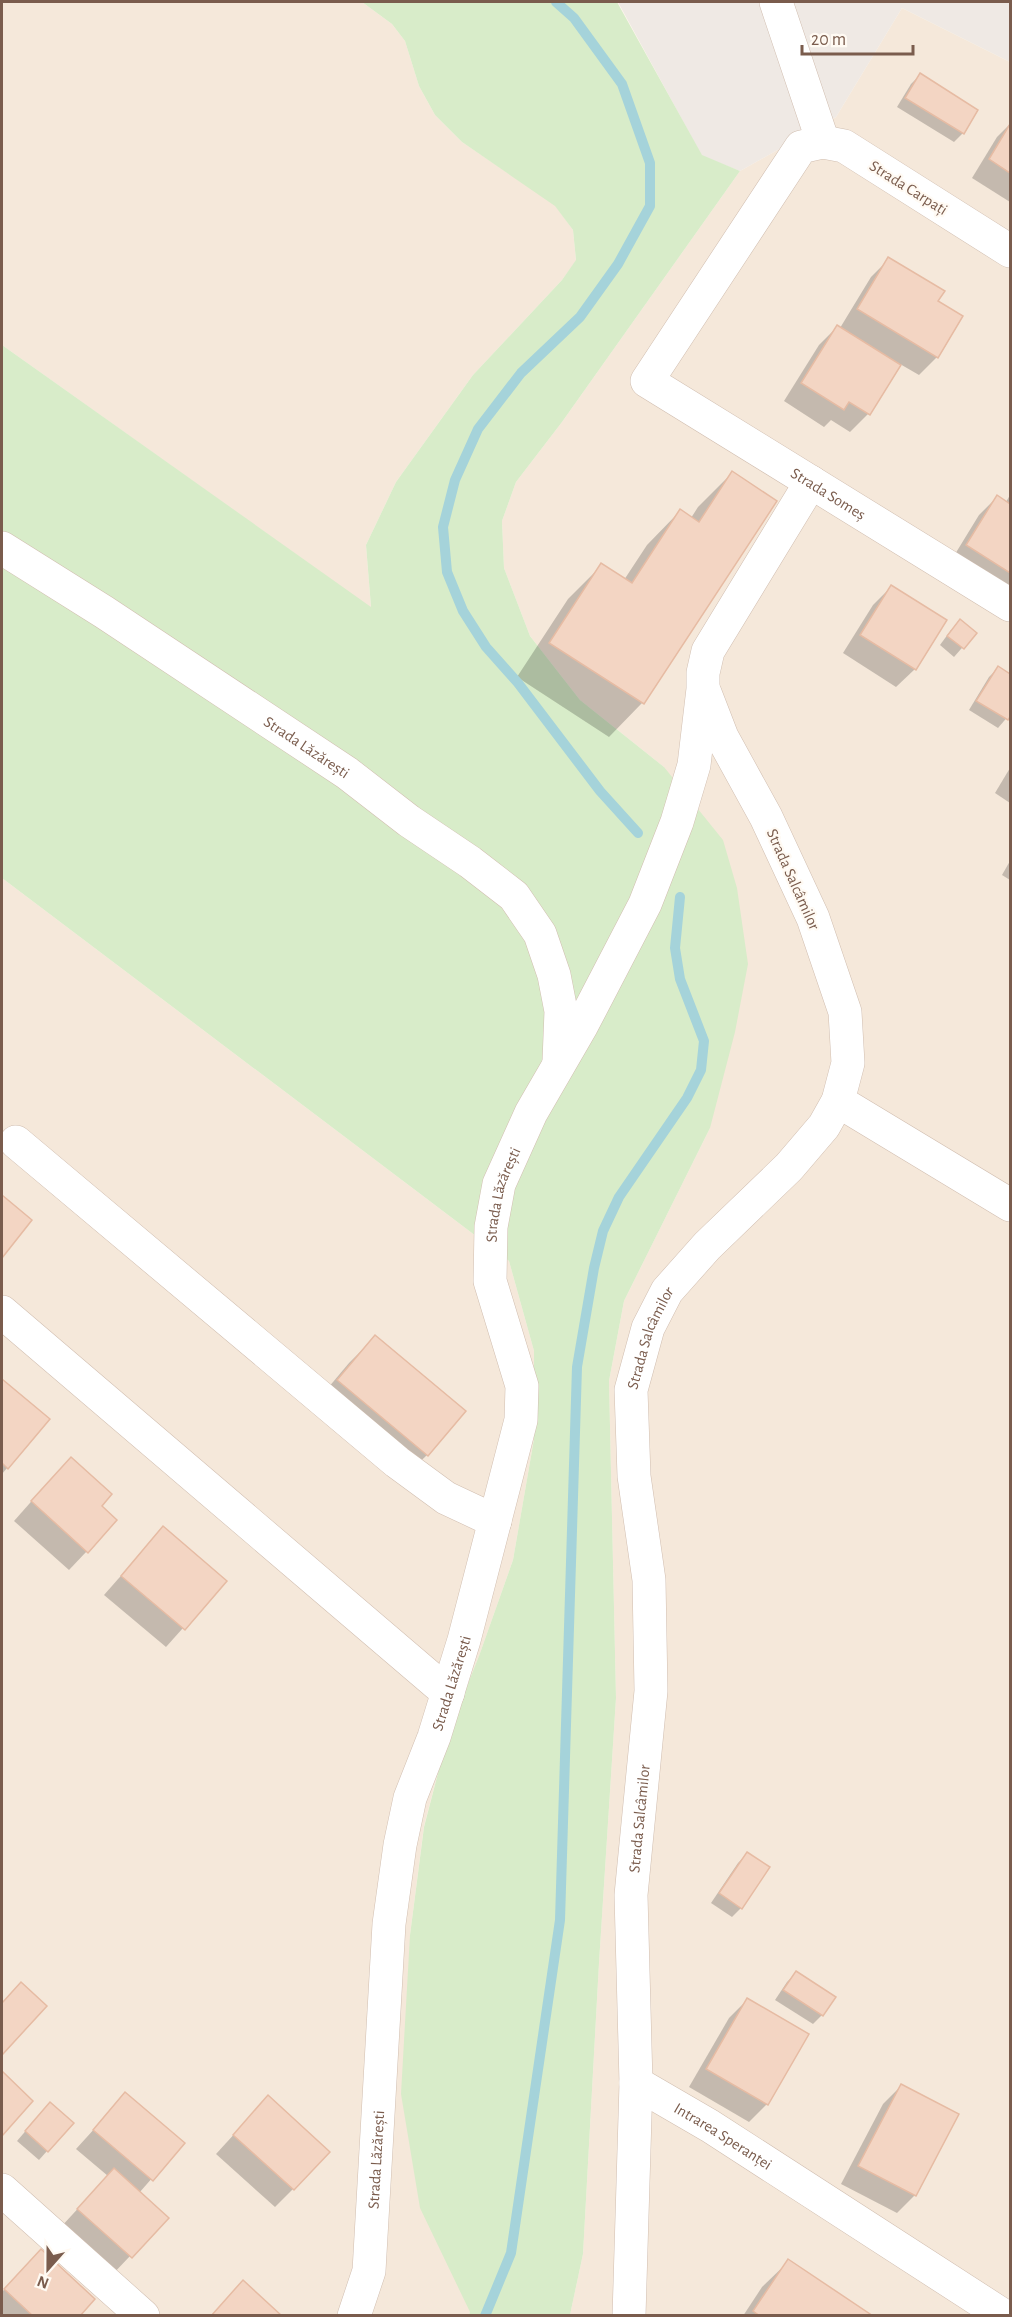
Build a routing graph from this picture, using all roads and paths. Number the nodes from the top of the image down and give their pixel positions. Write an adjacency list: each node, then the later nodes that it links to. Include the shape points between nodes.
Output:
1 (776, 2): 2 (street)
2 (812, 145): 3 (street, Strada Carpați, via 844,146); 4 (street, Strada Someș, via 646,381)
3 (1011, 251)
4 (812, 482): 6 (street, Strada Someș); 7 (street, Strada Lăzărești, via 708,651)
5 (2, 548): 8 (street, Strada Lăzărești, via 347,772 514,896 540,934 554,975 561,1011)
6 (1011, 605)
7 (703, 689): 8 (street, Strada Lăzărești, via 694,765 677,822 645,904); 9 (street, Strada Salcâmilor, via 722,737 766,817 813,918 845,1011 848,1063)
8 (558, 1067): 13 (street, Strada Lăzărești, via 531,1113 499,1184 491,1227 490,1281 522,1386 521,1420)
9 (838, 1101): 11 (street); 15 (street, Strada Salcâmilor, via 824,1126 789,1167 707,1246 667,1291 648,1328 631,1390 634,1476 649,1580 651,1691 632,1895)
10 (16, 1142): 13 (street, via 397,1462 446,1498)
11 (1011, 1205)
12 (2, 1312): 14 (street)
13 (495, 1521): 14 (street, Strada Lăzărești)
14 (448, 1693): 18 (street, Strada Lăzărești, via 410,1798 388,1924 369,2271)
15 (636, 2083): 19 (street); 20 (street, Intrarea Speranței, via 711,2126)
16 (2, 2190): 17 (street)
17 (143, 2316)
18 (354, 2316)
19 (629, 2316)
20 (1004, 2316)

